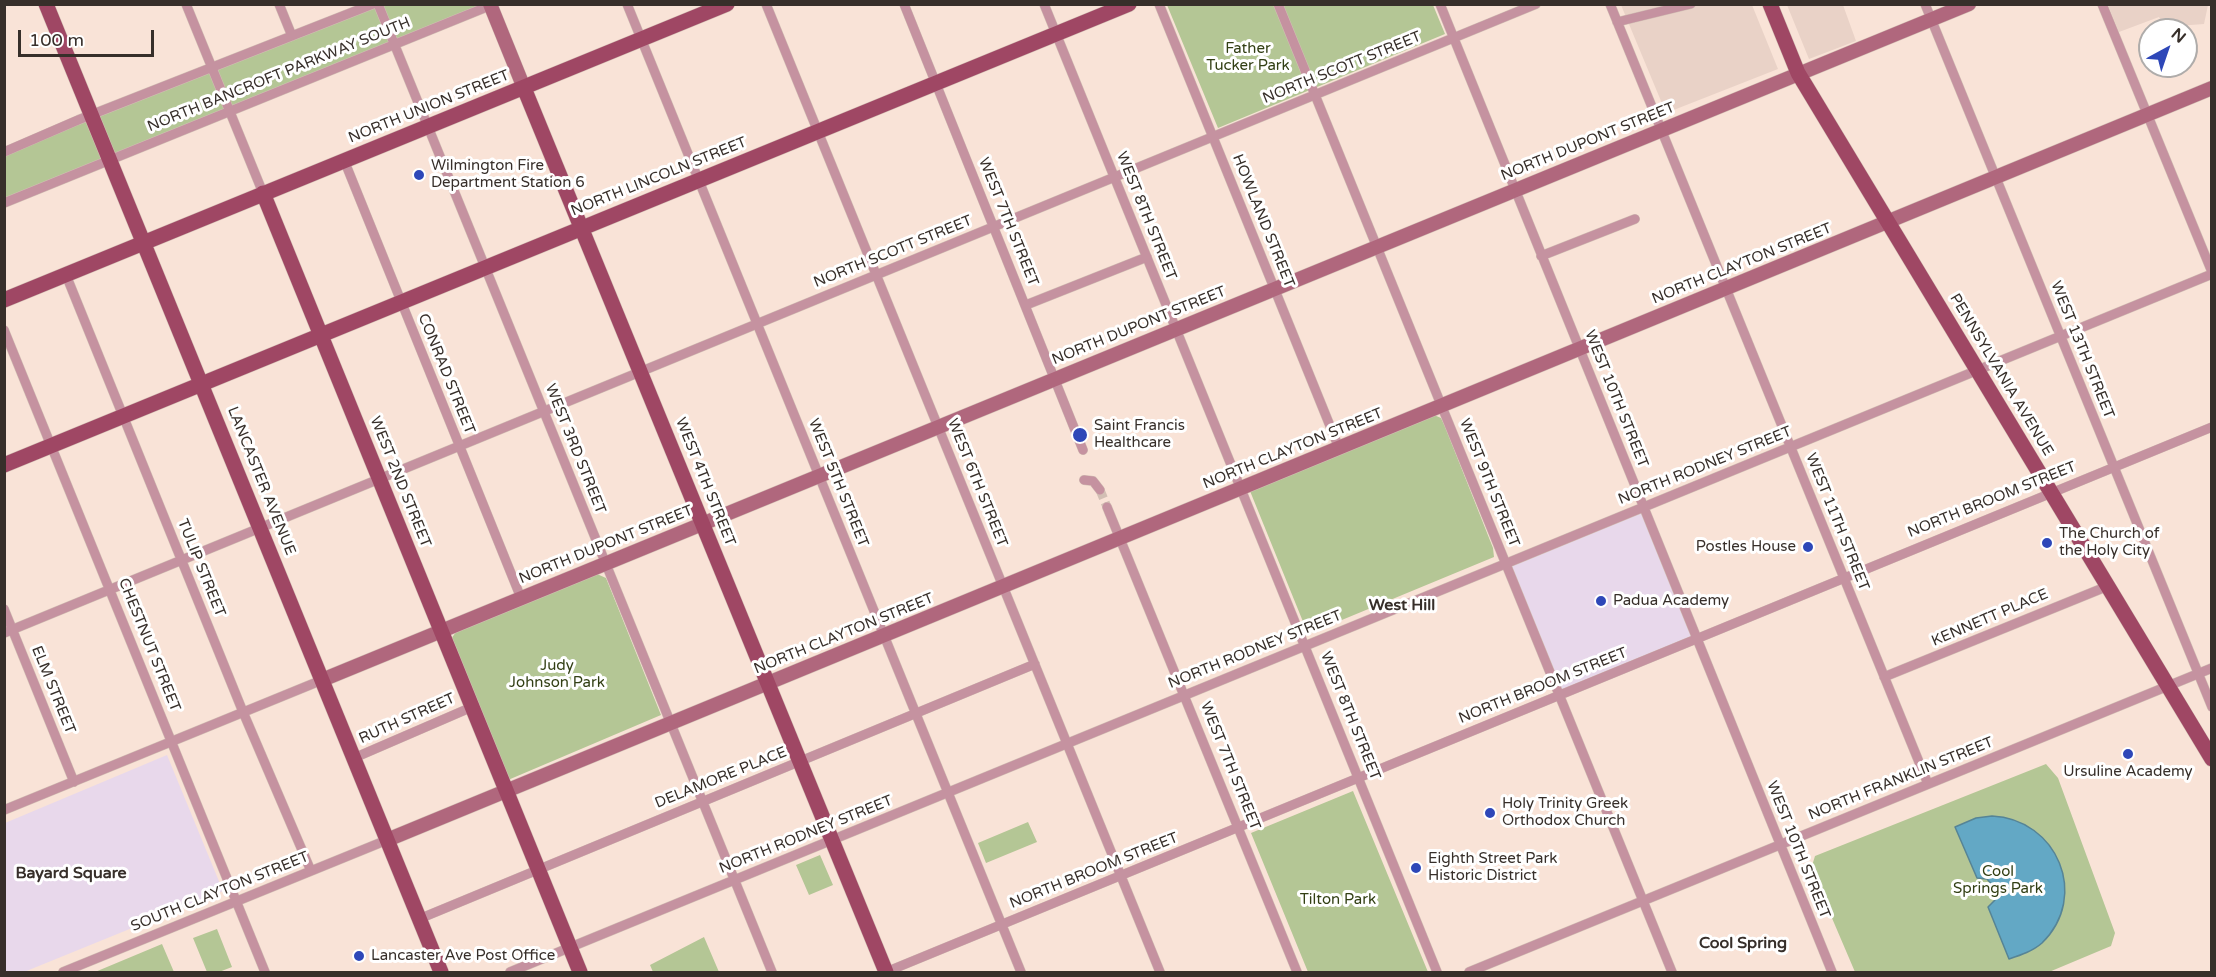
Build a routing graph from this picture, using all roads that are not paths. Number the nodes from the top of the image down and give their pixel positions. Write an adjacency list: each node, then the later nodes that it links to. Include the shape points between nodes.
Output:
1 (46, 4): 38 (main road, LANCASTER AVENUE)
2 (186, 4): 30 (street, WEST 2ND STREET)
3 (279, 4): 26 (street)
4 (373, 4): 26 (street, NORTH BANCROFT PARKWAY SOUTH)
5 (378, 4): 29 (street, WEST 3RD STREET)
6 (627, 4): 28 (street, WEST 5TH STREET)
7 (727, 4): 28 (main road, NORTH UNION STREET)
8 (766, 4): 41 (street, WEST 6TH STREET)
9 (904, 4): 32 (street, WEST 7TH STREET)
10 (1044, 4): 25 (street, WEST 8TH STREET)
11 (1130, 4): 25 (main road, NORTH LINCOLN STREET)
12 (1159, 4): 42 (street, HOWLAND STREET)
13 (1278, 4): 35 (street, WEST 9TH STREET)
14 (1440, 4): 27 (street, WEST 10TH STREET)
15 (1536, 4): 27 (street, NORTH SCOTT STREET)
16 (1610, 4): 24 (street, WEST 11TH STREET)
17 (1690, 4): 24 (street)
18 (1770, 4): 31 (main road, PENNSYLVANIA AVENUE)
19 (1925, 4): 23 (street, WEST 13TH STREET)
20 (1969, 4): 23 (street, NORTH DUPONT STREET)
21 (2102, 4): 37 (street)
22 (492, 5): 29 (street, NORTH BANCROFT PARKWAY SOUTH); 33 (street, WEST 4TH STREET)
23 (1931, 20): 31 (street, NORTH DUPONT STREET); 47 (street, WEST 13TH STREET)
24 (1617, 22): 40 (street, WEST 11TH STREET)
25 (1057, 35): 32 (main road, NORTH LINCOLN STREET); 46 (street, WEST 8TH STREET)
26 (292, 36): 30 (street, NORTH BANCROFT PARKWAY SOUTH)
27 (1454, 39): 35 (street, NORTH SCOTT STREET); 49 (street, WEST 10TH STREET)
28 (641, 40): 33 (main road, NORTH UNION STREET); 48 (street, WEST 5TH STREET)
29 (394, 44): 36 (street, NORTH BANCROFT PARKWAY SOUTH); 39 (street, WEST 3RD STREET)
30 (211, 68): 36 (street, WEST 2ND STREET); 38 (street, NORTH BANCROFT PARKWAY SOUTH)
31 (1798, 73): 40 (street, NORTH DUPONT STREET); 53 (main road, PENNSYLVANIA AVENUE)
32 (936, 84): 41 (main road, NORTH LINCOLN STREET); 54 (street, WEST 7TH STREET)
33 (524, 88): 39 (main road, NORTH UNION STREET); 55 (main road, WEST 4TH STREET)
34 (2211, 88): 37 (street, NORTH CLAYTON STREET)
35 (1315, 95): 42 (street, NORTH SCOTT STREET); 57 (street, WEST 9TH STREET)
36 (230, 111): 44 (street, NORTH BANCROFT PARKWAY SOUTH); 50 (street, WEST 2ND STREET)
37 (2147, 115): 47 (street, NORTH CLAYTON STREET); 61 (street)
38 (91, 117): 43 (street, NORTH BANCROFT PARKWAY SOUTH); 44 (main road, LANCASTER AVENUE)
39 (428, 127): 45 (main road, NORTH UNION STREET); 60 (street, WEST 3RD STREET)
40 (1661, 130): 49 (street, NORTH DUPONT STREET); 64 (street, WEST 11TH STREET)
41 (818, 132): 48 (main road, NORTH LINCOLN STREET); 63 (street, WEST 6TH STREET)
42 (1212, 137): 46 (street, NORTH SCOTT STREET); 65 (street, HOWLAND STREET)
43 (4, 152)
44 (109, 160): 51 (street, NORTH BANCROFT PARKWAY SOUTH); 56 (main road, LANCASTER AVENUE)
45 (344, 160): 50 (main road, NORTH UNION STREET); 67 (street, CONRAD STREET)
46 (1115, 177): 54 (street, NORTH SCOTT STREET); 59 (street, WEST 8TH STREET)
47 (1995, 177): 53 (street, NORTH CLAYTON STREET); 73 (street, WEST 13TH STREET)
48 (699, 181): 55 (main road, NORTH LINCOLN STREET); 69 (street, WEST 5TH STREET)
49 (1515, 190): 57 (street, NORTH DUPONT STREET); 58 (street, WEST 10TH STREET)
50 (263, 193): 56 (main road, NORTH UNION STREET); 72 (main road, WEST 2ND STREET)
51 (4, 203)
52 (1635, 219): 58 (street)
53 (1888, 222): 64 (street, NORTH CLAYTON STREET); 75 (main road, PENNSYLVANIA AVENUE)
54 (994, 227): 63 (street, NORTH SCOTT STREET); 68 (street, WEST 7TH STREET)
55 (582, 228): 60 (main road, NORTH LINCOLN STREET); 76 (main road, WEST 4TH STREET)
56 (145, 243): 62 (main road, NORTH UNION STREET); 78 (main road, LANCASTER AVENUE)
57 (1377, 247): 65 (street, NORTH DUPONT STREET); 79 (street, WEST 9TH STREET)
58 (1541, 256): 74 (street, WEST 10TH STREET)
59 (1147, 257): 68 (street); 70 (street, WEST 8TH STREET)
60 (485, 267): 67 (main road, NORTH LINCOLN STREET); 80 (street, WEST 3RD STREET)
61 (2211, 273): 73 (street, NORTH RODNEY STREET)
62 (66, 275): 66 (main road, NORTH UNION STREET); 81 (street, TULIP STREET)
63 (876, 275): 69 (street, NORTH SCOTT STREET); 82 (street, WEST 6TH STREET)
64 (1726, 288): 74 (street, NORTH CLAYTON STREET); 86 (street, WEST 11TH STREET)
65 (1274, 289): 70 (street, NORTH DUPONT STREET); 87 (street, HOWLAND STREET)
66 (4, 300)
67 (401, 302): 72 (main road, NORTH LINCOLN STREET); 85 (street, CONRAD STREET)
68 (1026, 305): 77 (street, WEST 7TH STREET)
69 (757, 324): 76 (street, NORTH SCOTT STREET); 91 (street, WEST 5TH STREET)
70 (1176, 329): 77 (street, NORTH DUPONT STREET); 94 (street, WEST 8TH STREET)
71 (4, 330): 84 (street, CHESTNUT STREET)
72 (321, 335): 78 (main road, NORTH LINCOLN STREET); 92 (main road, WEST 2ND STREET)
73 (2060, 336): 75 (street, NORTH RODNEY STREET); 90 (street, WEST 13TH STREET)
74 (1579, 349): 79 (street, NORTH CLAYTON STREET); 98 (street, WEST 10TH STREET)
75 (1977, 370): 86 (street, NORTH RODNEY STREET); 96 (main road, PENNSYLVANIA AVENUE)
76 (640, 372): 80 (street, NORTH SCOTT STREET); 99 (main road, WEST 4TH STREET)
77 (1056, 379): 82 (street, NORTH DUPONT STREET); 88 (street, WEST 7TH STREET)
78 (202, 383): 81 (main road, NORTH LINCOLN STREET); 100 (main road, LANCASTER AVENUE)
79 (1441, 406): 87 (street, NORTH CLAYTON STREET); 104 (street, WEST 9TH STREET)
80 (544, 411): 85 (street, NORTH SCOTT STREET); 103 (street, WEST 3RD STREET)
81 (125, 415): 84 (main road, NORTH LINCOLN STREET); 102 (street, TULIP STREET)
82 (938, 427): 91 (street, NORTH DUPONT STREET); 106 (street, WEST 6TH STREET)
83 (2211, 427): 90 (street, NORTH BROOM STREET)
84 (51, 446): 89 (main road, NORTH LINCOLN STREET); 108 (street, CHESTNUT STREET)
85 (459, 446): 92 (street, NORTH SCOTT STREET); 109 (street, CONRAD STREET)
86 (1791, 447): 98 (street, NORTH RODNEY STREET); 105 (street, WEST 11TH STREET)
87 (1339, 448): 94 (street, NORTH CLAYTON STREET)
88 (1083, 450)
89 (4, 465)
90 (2113, 467): 96 (street, NORTH BROOM STREET); 118 (street, WEST 13TH STREET)
91 (819, 476): 99 (street, NORTH DUPONT STREET); 113 (street, WEST 5TH STREET)
92 (379, 479): 100 (street, NORTH SCOTT STREET); 112 (main road, WEST 2ND STREET)
93 (1084, 480): 95 (street, via 1094,481)
94 (1241, 488): 101 (street, NORTH CLAYTON STREET); 115 (street, WEST 8TH STREET)
95 (1100, 490)
96 (2051, 492): 105 (street, NORTH BROOM STREET); 107 (main road, PENNSYLVANIA AVENUE)
97 (1107, 507): 101 (street, WEST 7TH STREET)
98 (1643, 507): 104 (street, NORTH RODNEY STREET); 114 (street, WEST 10TH STREET)
99 (703, 524): 103 (street, NORTH DUPONT STREET); 121 (main road, WEST 4TH STREET)
100 (260, 528): 102 (street, NORTH SCOTT STREET); 120 (main road, LANCASTER AVENUE)
101 (1120, 538): 106 (street, NORTH CLAYTON STREET); 124 (street, WEST 7TH STREET)
102 (181, 560): 108 (street, NORTH SCOTT STREET); 127 (street, TULIP STREET)
103 (606, 563): 109 (street, NORTH DUPONT STREET); 129 (street, WEST 3RD STREET)
104 (1506, 564): 115 (street, NORTH RODNEY STREET); 123 (street, WEST 9TH STREET)
105 (1844, 578): 114 (street, NORTH BROOM STREET); 119 (street, WEST 11TH STREET)
106 (1003, 586): 113 (street, NORTH CLAYTON STREET); 116 (street, WEST 6TH STREET)
107 (2108, 586): 119 (street, KENNETT PLACE); 122 (main road, PENNSYLVANIA AVENUE)
108 (110, 590): 111 (street, NORTH SCOTT STREET); 130 (street, CHESTNUT STREET)
109 (521, 598): 112 (street, NORTH DUPONT STREET)
110 (4, 609): 111 (street, ELM STREET)
111 (9, 631): 136 (street, ELM STREET)
112 (441, 631): 120 (street, NORTH DUPONT STREET); 125 (main road, WEST 2ND STREET)
113 (884, 635): 121 (street, NORTH CLAYTON STREET); 128 (street, WEST 5TH STREET)
114 (1696, 638): 123 (street, NORTH BROOM STREET); 145 (street, WEST 10TH STREET)
115 (1305, 646): 124 (street, NORTH RODNEY STREET); 135 (street, WEST 8TH STREET)
116 (1035, 664): 128 (street, DELAMORE PLACE); 131 (street, WEST 6TH STREET)
117 (2211, 668): 118 (street, NORTH FRANKLIN STREET)
118 (2197, 674): 122 (street, NORTH FRANKLIN STREET); 126 (street, WEST 13TH STREET)
119 (1884, 676): 137 (street, WEST 11TH STREET)
120 (322, 680): 127 (street); 132 (main road, LANCASTER AVENUE)
121 (768, 683): 129 (street, NORTH CLAYTON STREET); 134 (main road, WEST 4TH STREET)
122 (2168, 686): 133 (main road, PENNSYLVANIA AVENUE); 137 (street, NORTH FRANKLIN STREET)
123 (1559, 695): 135 (street, NORTH BROOM STREET); 150 (street, WEST 9TH STREET)
124 (1185, 696): 131 (street, NORTH RODNEY STREET); 142 (street, WEST 7TH STREET)
125 (472, 707): 132 (street, RUTH STREET); 138 (main road, WEST 2ND STREET)
126 (2211, 707)
127 (243, 712): 130 (street); 147 (street, TULIP STREET)
128 (916, 714): 134 (street, DELAMORE PLACE); 139 (street, WEST 5TH STREET)
129 (671, 723): 138 (street, NORTH CLAYTON STREET); 140 (street, WEST 3RD STREET)
130 (171, 742): 136 (street); 151 (street, CHESTNUT STREET)
131 (1067, 744): 139 (street, NORTH RODNEY STREET); 148 (street, WEST 6TH STREET)
132 (354, 758): 143 (main road, LANCASTER AVENUE)
133 (2211, 759)
134 (800, 762): 140 (street, DELAMORE PLACE); 144 (main road, WEST 4TH STREET)
135 (1358, 778): 142 (street, NORTH BROOM STREET); 165 (street, WEST 8TH STREET)
136 (74, 782): 141 (street)
137 (1928, 784): 145 (street, NORTH FRANKLIN STREET)
138 (506, 791): 143 (street, NORTH CLAYTON STREET); 146 (main road, WEST 2ND STREET)
139 (948, 793): 144 (street, NORTH RODNEY STREET); 153 (street, WEST 5TH STREET)
140 (703, 802): 146 (street, DELAMORE PLACE); 149 (street, WEST 3RD STREET)
141 (4, 810)
142 (1238, 827): 148 (street, NORTH BROOM STREET); 164 (street, WEST 7TH STREET)
143 (387, 840): 147 (street, SOUTH CLAYTON STREET); 152 (main road, LANCASTER AVENUE)
144 (832, 840): 149 (street, NORTH RODNEY STREET); 161 (main road, WEST 4TH STREET)
145 (1780, 845): 150 (street, NORTH FRANKLIN STREET); 168 (street, WEST 10TH STREET)
146 (538, 870): 152 (street, DELAMORE PLACE); 154 (main road, WEST 2ND STREET)
147 (311, 871): 151 (street, SOUTH CLAYTON STREET)
148 (1121, 876): 153 (street, NORTH BROOM STREET); 163 (street, WEST 6TH STREET)
149 (735, 880): 154 (street, NORTH RODNEY STREET); 160 (street, WEST 3RD STREET)
150 (1643, 901): 166 (street, NORTH FRANKLIN STREET); 167 (street, WEST 9TH STREET)
151 (236, 902): 155 (street, SOUTH CLAYTON STREET); 156 (street, CHESTNUT STREET)
152 (419, 920): 157 (main road, LANCASTER AVENUE)
153 (1001, 925): 161 (street, NORTH BROOM STREET); 162 (street, WEST 5TH STREET)
154 (570, 948): 158 (street, NORTH RODNEY STREET); 159 (main road, WEST 2ND STREET)
155 (63, 972)
156 (265, 972)
157 (441, 972)
158 (510, 972)
159 (580, 972)
160 (772, 972)
161 (886, 972)
162 (1021, 972)
163 (1160, 972)
164 (1297, 972)
165 (1437, 972)
166 (1469, 972)
167 (1672, 972)
168 (1832, 972)

